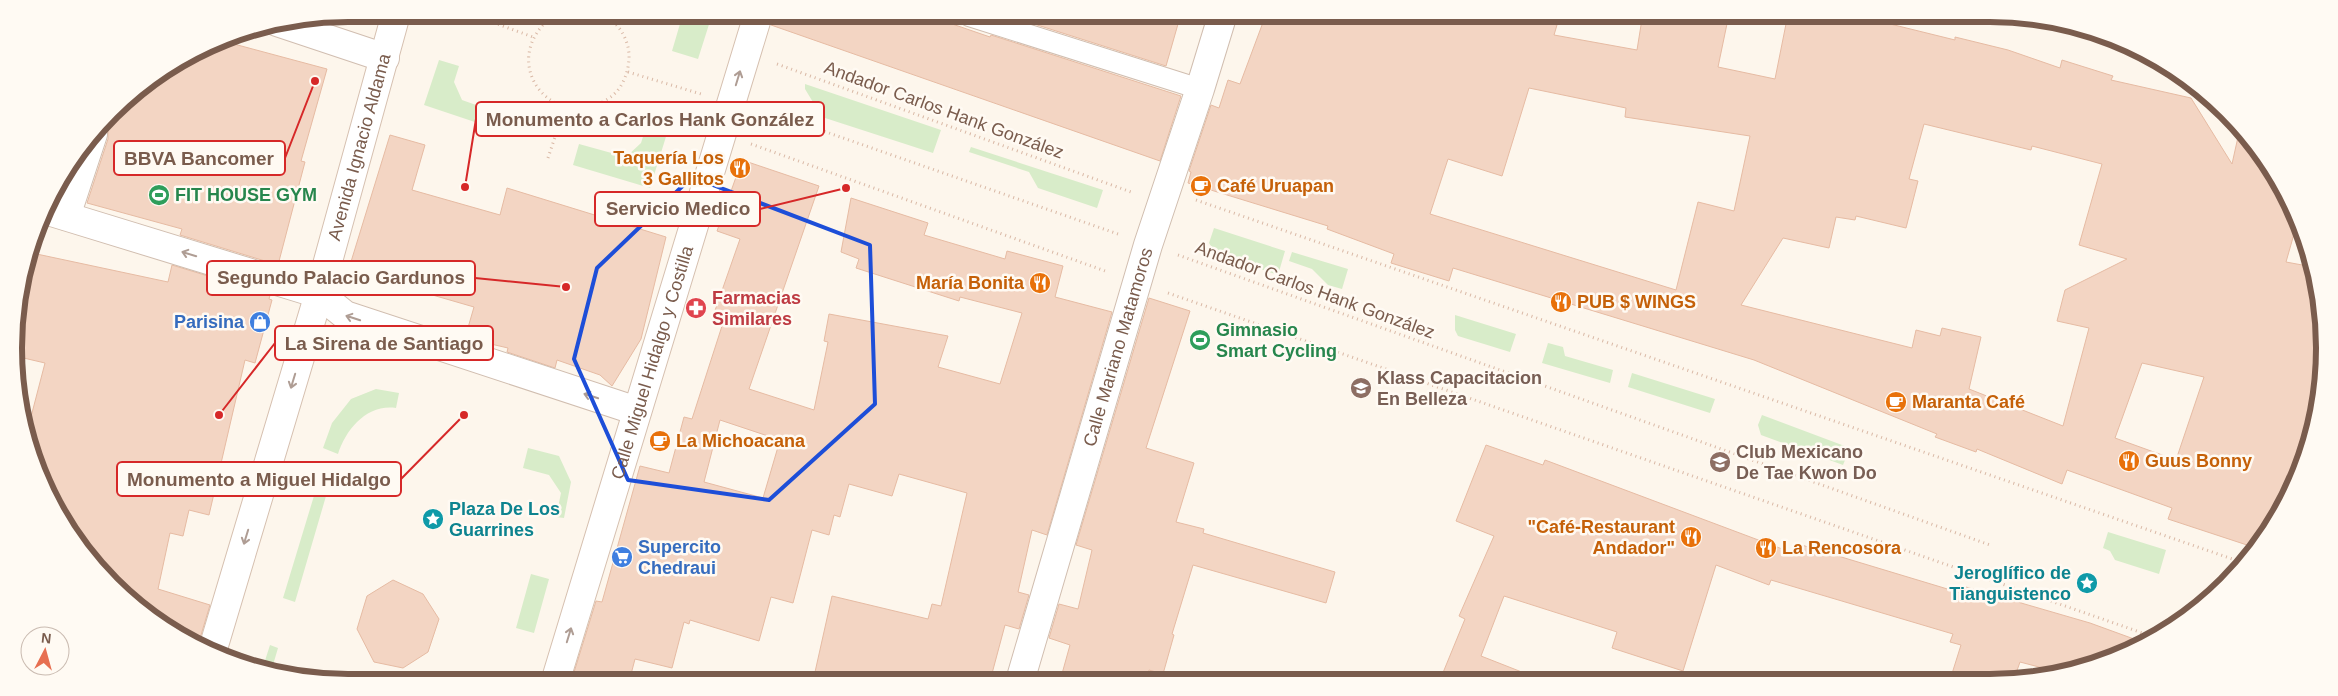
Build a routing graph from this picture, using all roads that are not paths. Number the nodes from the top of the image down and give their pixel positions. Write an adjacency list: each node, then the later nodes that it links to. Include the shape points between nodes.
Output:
1 (394, 22): 6 (street, Avenida Ignacio Aldama)
2 (756, 22): 11 (street, Calle Miguel Hidalgo y Costilla, one-way to 2)
3 (988, 22): 7 (lane)
4 (1220, 22): 7 (street, Calle Mariano Matamoros)
5 (293, 27): 6 (street)
6 (385, 58): 10 (street, Avenida Ignacio Aldama)
7 (1200, 89): 14 (street, Calle Mariano Matamoros, via 1148,245)
8 (78, 165): 9 (street)
9 (56, 213): 10 (street, one-way to 9)
10 (319, 294): 11 (street, one-way to 10, via 345,315); 12 (street, Avenida Ignacio Aldama, one-way to 12)
11 (637, 411): 13 (street, Calle Miguel Hidalgo y Costilla, one-way to 11)
12 (214, 645)
13 (557, 674)
14 (1022, 674)

